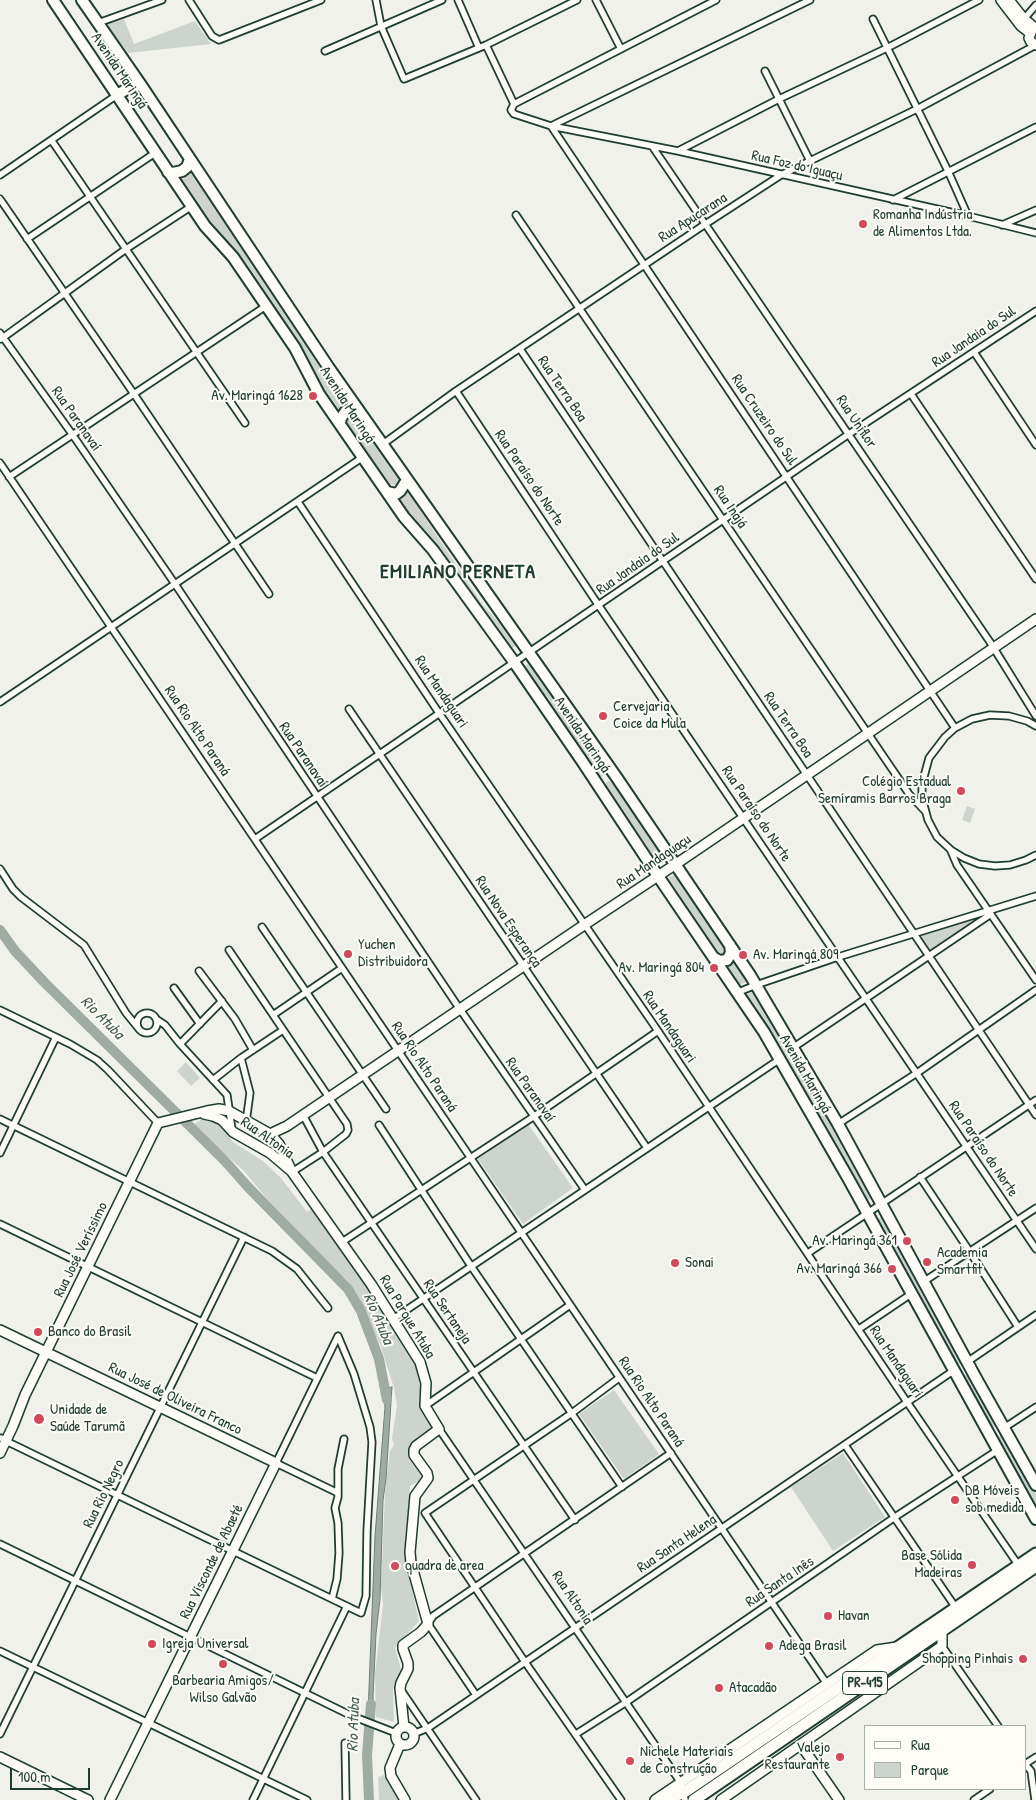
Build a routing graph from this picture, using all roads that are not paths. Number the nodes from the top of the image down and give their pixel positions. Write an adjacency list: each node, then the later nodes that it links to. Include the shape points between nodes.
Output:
1 (53, 0): 30 (main road, Avenida Maringá)
2 (82, 0): 19 (main road, Avenida Maringá)
3 (162, 0): 19 (street)
4 (189, 0): 5 (street, via 212,36 218,40)
5 (321, 0)
6 (376, 0): 20 (street)
7 (442, 0): 20 (street)
8 (458, 0): 24 (street)
9 (578, 0): 22 (street)
10 (596, 0): 26 (street)
11 (716, 0): 26 (street)
12 (810, 0): 34 (street)
13 (979, 0): 25 (street)
14 (1001, 0): 21 (street, via 1021,26)
15 (1009, 0): 18 (street)
16 (1036, 6): 18 (street)
17 (873, 18): 25 (street)
18 (1024, 19): 21 (street)
19 (98, 23): 29 (main road, Avenida Maringá)
20 (381, 26): 24 (street, via 404,79); 27 (street)
21 (1033, 29): 23 (street, via 1031,42)
22 (486, 45): 24 (street); 32 (street)
23 (1036, 45): 33 (street, Rua Apucarana)
24 (478, 48)
25 (887, 48): 31 (street); 33 (street)
26 (621, 49): 32 (street)
27 (325, 51)
28 (765, 71): 31 (street)
29 (141, 86): 30 (main road, via 132,86); 40 (main road, Avenida Maringá)
30 (116, 95): 36 (street); 39 (main road, Avenida Maringá)
31 (779, 99): 38 (street); 41 (street)
32 (514, 104): 34 (street, Rua Foz do Iguaçu, via 511,110 514,114)
33 (916, 109): 41 (street, Rua Apucarana); 42 (street)
34 (551, 126): 37 (street, Rua Foz do Iguaçu); 58 (street, Rua Cruzeiro do Sul)
35 (1036, 127): 42 (street)
36 (52, 140): 44 (street); 46 (street)
37 (652, 146): 38 (street, Rua Foz do Iguaçu); 53 (street, Rua Uniflor)
38 (678, 151): 45 (street, Rua Foz do Iguaçu)
39 (155, 153): 43 (main road, Avenida Maringá); 46 (street)
40 (190, 159): 43 (main road, via 182,171); 70 (main road, Avenida Maringá)
41 (810, 161): 45 (street, Rua Apucarana)
42 (948, 171): 48 (street); 52 (street)
43 (168, 172): 49 (main road, Avenida Maringá)
44 (0, 175)
45 (781, 175): 48 (street, Rua Foz do Iguaçu); 53 (street, Rua Apucarana)
46 (90, 197): 56 (street); 57 (street)
47 (0, 200): 56 (street)
48 (893, 200): 52 (street, Rua Foz do Iguaçu)
49 (192, 206): 57 (street); 60 (main road, Avenida Maringá, via 233,257)
50 (1036, 210): 54 (street)
51 (516, 215): 61 (street, Rua Inajá)
52 (968, 216): 54 (street, Rua Foz do Iguaçu)
53 (704, 225): 58 (street, Rua Apucarana); 74 (street, Rua Uniflor)
54 (1002, 225): 55 (street, Rua Foz do Iguaçu)
55 (1036, 233)
56 (27, 239): 59 (street)
57 (126, 249): 59 (street); 66 (street)
58 (645, 264): 61 (street, Rua Apucarana); 79 (street, Rua Cruzeiro do Sul)
59 (65, 293): 63 (street); 68 (street)
60 (266, 306): 66 (street); 72 (main road, Avenida Maringá)
61 (580, 308): 64 (street, Rua Apucarana); 84 (street, Rua Inajá)
62 (1036, 311): 65 (street, Rua Jandaia do Sul)
63 (1, 337): 73 (street, Rua Paranavaí)
64 (520, 349): 67 (street, Rua Apucarana); 86 (street, Rua Terra Boa)
65 (974, 352): 69 (street, Rua Jandaia do Sul); 76 (street)
66 (196, 353): 68 (street); 71 (street)
67 (456, 391): 75 (street, Rua Apucarana); 90 (street, Rua Paraíso do Norte)
68 (134, 394): 73 (street); 85 (street)
69 (911, 394): 74 (street, Rua Jandaia do Sul); 87 (street)
70 (358, 409): 72 (main road, via 346,411); 75 (main road, Avenida Maringá)
71 (245, 423)
72 (340, 423): 77 (main road, Avenida Maringá)
73 (72, 434): 80 (street); 88 (street, Rua Paranavaí)
74 (849, 434): 79 (street, Rua Jandaia do Sul); 93 (street, Rua Uniflor)
75 (383, 444): 81 (main road, Avenida Maringá)
76 (1036, 444)
77 (363, 457): 82 (main road, Avenida Maringá); 83 (street)
78 (0, 463): 80 (street, Rua Rio Alto Paraná)
79 (786, 476): 84 (street, Rua Jandaia do Sul); 96 (street, Rua Cruzeiro do Sul)
80 (9, 477): 92 (street, Rua Rio Alto Paraná)
81 (407, 480): 82 (main road, via 396,494); 94 (main road, Avenida Maringá)
82 (387, 492): 95 (main road, Avenida Maringá)
83 (298, 502): 85 (street); 99 (street, Rua Mandaguari)
84 (723, 520): 86 (street, Rua Jandaia do Sul); 103 (street, Rua Inajá)
85 (235, 544): 88 (street); 89 (street)
86 (662, 562): 90 (street, Rua Jandaia do Sul); 105 (street, Rua Terra Boa)
87 (1036, 579)
88 (175, 584): 92 (street); 108 (street, Rua Paranavaí)
89 (269, 594)
90 (599, 606): 94 (street, Rua Jandaia do Sul); 110 (street, Rua Paraíso do Norte)
91 (1036, 619): 93 (street, Rua Mandaguaçu)
92 (111, 626): 97 (street); 111 (street, Rua Rio Alto Paraná)
93 (993, 648): 96 (street, Rua Mandaguaçu); 100 (street, Rua Uniflor)
94 (528, 652): 95 (street, Rua Jandaia do Sul); 106 (main road, Avenida Maringá)
95 (514, 662): 99 (street, Rua Jandaia do Sul); 107 (main road, Avenida Maringá)
96 (930, 691): 102 (street, Rua Cruzeiro do Sul); 103 (street, Rua Mandaguaçu)
97 (0, 702)
98 (349, 708): 104 (street, Rua Nova Esperança)
99 (439, 713): 104 (street, Rua Jandaia do Sul); 119 (street, Rua Mandaguari)
100 (1036, 716)
101 (1036, 726): 102 (street, via 1009,716 990,715)
102 (955, 728): 109 (street, via 936,747 927,765 922,784)
103 (868, 733): 105 (street, Rua Mandaguaçu); 109 (street, Rua Inajá, via 909,794)
104 (379, 753): 108 (street, Rua Jandaia do Sul); 127 (street, Rua Nova Esperança)
105 (806, 775): 110 (street, Rua Mandaguaçu); 121 (street, Rua Terra Boa)
106 (617, 778): 107 (main road, via 605,781); 114 (main road, Avenida Maringá)
107 (600, 790): 116 (main road, Avenida Maringá)
108 (316, 797): 111 (street, Rua Jandaia do Sul); 138 (street, Rua Paranavaí)
109 (925, 811): 112 (street, via 932,829)
110 (743, 818): 114 (street, Rua Mandaguaçu); 126 (street, Rua Paraíso do Norte)
111 (255, 839): 128 (street, Rua Rio Alto Paraná)
112 (951, 850): 113 (street, via 979,864 995,866 1010,865); 118 (street, via 957,865)
113 (1036, 855)
114 (676, 864): 116 (street, Rua Mandaguaçu); 122 (main road, Avenida Maringá)
115 (0, 869): 140 (street, via 21,897 84,945)
116 (658, 876): 119 (street, Rua Mandaguaçu); 125 (main road, Avenida Maringá)
117 (1036, 896): 118 (street)
118 (989, 912): 121 (street); 124 (street); 130 (street)
119 (584, 925): 127 (street, Rua Mandaguaçu); 149 (street, Rua Mandaguari)
120 (262, 927): 134 (street)
121 (913, 933): 124 (street, Rua Terra Boa); 126 (street)
122 (730, 945): 125 (main road, via 731,953 727,960 719,961); 131 (main road, Avenida Maringá)
123 (229, 950): 141 (street)
124 (929, 956): 136 (street); 148 (street, Rua Terra Boa)
125 (712, 957): 135 (main road, Avenida Maringá)
126 (838, 957): 131 (street); 136 (street, Rua Paraíso do Norte)
127 (523, 966): 138 (street, Rua Mandaguaçu); 159 (street, Rua Nova Esperança)
128 (342, 968): 134 (street); 155 (street, Rua Rio Alto Paraná)
129 (199, 970): 137 (street)
130 (1036, 980)
131 (756, 985): 135 (street); 153 (main road, Avenida Maringá)
132 (174, 988): 144 (street)
133 (1036, 990): 148 (street)
134 (306, 992): 141 (street); 160 (street)
135 (736, 993): 157 (main road, Avenida Maringá)
136 (866, 998): 153 (street); 158 (street, Rua Paraíso do Norte)
137 (222, 1001): 144 (street); 154 (street)
138 (460, 1009): 155 (street, Rua Mandaguaçu); 173 (street, Rua Paranavaí)
139 (0, 1010): 151 (street)
140 (126, 1013): 142 (street); 145 (street)
141 (273, 1015): 147 (street)
142 (141, 1016): 143 (street, via 150,1014); 145 (street)
143 (156, 1019): 146 (street); 150 (street)
144 (200, 1024): 152 (street)
145 (140, 1028): 146 (street, via 147,1032)
146 (156, 1028): 150 (street)
147 (283, 1030): 154 (street); 163 (street)
148 (979, 1030): 158 (street); 165 (street, Rua Terra Boa)
149 (658, 1031): 159 (street); 166 (street, Rua Mandaguari)
150 (171, 1033): 152 (street)
151 (56, 1037): 176 (street, via 108,1070); 178 (street)
152 (180, 1044): 161 (street)
153 (794, 1047): 177 (main road, Avenida Maringá)
154 (253, 1050): 156 (street)
155 (398, 1051): 160 (street, Rua Mandaguaçu); 189 (street, Rua Rio Alto Paraná)
156 (242, 1058): 161 (street); 175 (street, via 250,1093)
157 (780, 1059): 166 (street); 197 (main road, Avenida Maringá)
158 (917, 1072): 177 (street); 184 (street, Rua Paraíso do Norte)
159 (596, 1074): 173 (street); 185 (street, Rua Nova Esperança)
160 (363, 1075): 163 (street, Rua Mandaguaçu); 168 (street)
161 (213, 1080): 162 (street)
162 (227, 1095): 167 (street); 169 (street)
163 (330, 1097): 171 (street, Rua Mandaguaçu); 186 (street, via 348,1130)
164 (1036, 1100): 165 (street)
165 (1029, 1104): 172 (street, Rua Terra Boa); 184 (street)
166 (709, 1108): 185 (street); 206 (street, Rua Mandaguari)
167 (220, 1109): 169 (street, Rua Altonia); 170 (street, Rua Altonia)
168 (386, 1109)
169 (229, 1111): 175 (street, Rua Altonia); 181 (street)
170 (198, 1113): 176 (street); 181 (street, Rua Altonia, via 218,1118)
171 (303, 1115): 180 (street, Rua Mandaguaçu); 186 (street, Rua Sertaneja)
172 (1036, 1115)
173 (533, 1117): 189 (street); 193 (street, Rua Paranavaí)
174 (0, 1119): 178 (street)
175 (244, 1119): 181 (street, via 235,1124); 182 (street, Rua Altonia)
176 (161, 1123): 192 (street, Rua José Veríssimo)
177 (838, 1124): 195 (main road, Avenida Maringá)
178 (14, 1125): 187 (street); 192 (street)
179 (379, 1125): 194 (street)
180 (287, 1126): 182 (street, Rua Mandaguaçu); 183 (street)
181 (233, 1132): 188 (street, Rua Altonia)
182 (270, 1134): 183 (street, Rua Altonia)
183 (279, 1144): 188 (street); 190 (street, Rua Altonia)
184 (966, 1146): 191 (street); 198 (street, Rua Paraíso do Norte)
185 (647, 1148): 193 (street)
186 (323, 1152): 190 (street); 199 (street, Rua Sertaneja)
187 (0, 1153)
188 (270, 1153): 190 (street, Rua Altonia)
189 (470, 1158): 194 (street); 201 (street, Rua Rio Alto Paraná)
190 (292, 1172): 203 (street, Rua Parque Atuba)
191 (920, 1178): 195 (street); 205 (street)
192 (129, 1182): 202 (street); 208 (street, Rua José Veríssimo)
193 (585, 1190): 201 (street)
194 (421, 1191): 199 (street); 207 (street)
195 (882, 1203): 197 (street); 209 (main road, Avenida Maringá)
196 (1036, 1208): 198 (street)
197 (867, 1213): 206 (street); 210 (main road, Avenida Maringá)
198 (1017, 1220): 204 (street, Rua Paraíso do Norte); 205 (street)
199 (373, 1223): 203 (street); 211 (street, Rua Sertaneja)
200 (0, 1224): 208 (street)
201 (521, 1233): 207 (street); 212 (street, Rua Rio Alto Paraná)
202 (244, 1237): 213 (street, via 289,1262); 216 (street, Rua Rio Negro)
203 (342, 1242): 215 (street, Rua Parque Atuba)
204 (1036, 1249)
205 (970, 1252): 209 (street); 217 (street)
206 (808, 1253): 218 (street, Rua Mandaguari)
207 (471, 1266): 211 (street); 220 (street)
208 (88, 1267): 216 (street); 221 (street, Rua José Veríssimo)
209 (923, 1282): 222 (main road, Avenida Maringá)
210 (911, 1294): 218 (street); 223 (main road, Avenida Maringá)
211 (422, 1299): 215 (street); 224 (street, Rua Sertaneja)
212 (570, 1305): 220 (street); 226 (street, Rua Rio Alto Paraná)
213 (328, 1308)
214 (1036, 1315): 217 (street)
215 (394, 1319): 228 (street, Rua Parque Atuba, via 420,1362 426,1384)
216 (202, 1322): 225 (street); 229 (street, Rua Rio Negro)
217 (1018, 1327): 222 (street)
218 (858, 1329): 227 (street, Rua Mandaguari)
219 (0, 1330): 221 (street, Rua José de Oliveira Franco)
220 (522, 1339): 224 (street); 231 (street)
221 (46, 1352): 229 (street, Rua José de Oliveira Franco); 235 (street, Rua José Veríssimo)
222 (967, 1362): 223 (main road); 232 (main road, Avenida Maringá)
223 (954, 1371): 227 (street, Rua Santa Helena); 234 (main road, Avenida Maringá)
224 (473, 1373): 228 (street); 238 (street, Rua Sertaneja)
225 (317, 1378): 242 (street, Rua Visconde de Abaeté); 265 (street, Rua Visconde de Abaeté, via 338,1336 354,1374 372,1442 366,1531 366,1596 361,1613)
226 (620, 1378): 231 (street); 241 (street, Rua Rio Alto Paraná)
227 (907, 1402): 237 (street, Rua Santa Helena); 243 (street, Rua Mandaguari)
228 (425, 1406): 233 (street)
229 (160, 1407): 242 (street, Rua José de Oliveira Franco); 248 (street, Rua Rio Negro)
230 (1036, 1407): 232 (street)
231 (572, 1413): 238 (street); 246 (street)
232 (1004, 1428): 234 (main road); 245 (main road, Avenida Maringá)
233 (439, 1429): 244 (street, Rua Altonia); 249 (street, via 414,1450 428,1478 415,1496)
234 (991, 1437): 239 (main road, Avenida Maringá)
235 (2, 1439): 240 (street, Rua José Veríssimo); 248 (street)
236 (344, 1439): 247 (street, via 338,1469)
237 (845, 1445): 251 (street); 254 (street, Rua Santa Helena)
238 (523, 1446): 244 (street); 253 (street, Rua Sertaneja)
239 (998, 1450): 243 (street, Rua Santa Inês); 252 (main road, Avenida Maringá)
240 (0, 1453)
241 (671, 1453): 246 (street); 254 (street, Rua Rio Alto Paraná)
242 (276, 1463): 247 (street, Rua José de Oliveira Franco); 256 (street, Rua Visconde de Abaeté)
243 (958, 1476): 251 (street, Rua Santa Inês); 259 (street, Rua Mandaguari)
244 (474, 1478): 250 (street); 257 (street, Rua Altonia)
245 (1036, 1485)
246 (622, 1488): 253 (street)
247 (338, 1493): 263 (street, via 335,1510 338,1564)
248 (118, 1495): 256 (street); 261 (street, Rua Rio Negro)
249 (413, 1509): 250 (street); 267 (street, via 411,1563)
250 (425, 1513): 262 (street)
251 (895, 1517): 264 (street, Rua Santa Inês); 266 (street)
252 (1036, 1519)
253 (575, 1520): 257 (street)
254 (722, 1528): 264 (street, Rua Rio Alto Paraná); 268 (street, Rua Santa Helena)
255 (0, 1544): 261 (street)
256 (233, 1551): 263 (street); 270 (street, Rua Visconde de Abaeté)
257 (525, 1554): 262 (street); 268 (street, Rua Altonia)
258 (1036, 1554): 259 (highway, PR-415)
259 (1020, 1566): 266 (highway, PR-415)
260 (1036, 1566): 269 (highway, PR-415)
261 (75, 1581): 270 (street); 275 (street, Rua Rio Negro)
262 (475, 1587): 267 (street, via 438,1612); 274 (street)
263 (332, 1599): 265 (street)
264 (772, 1602): 276 (street, Rua Rio Alto Paraná); 280 (street, Rua Santa Inês)
265 (346, 1606): 278 (street)
266 (956, 1608): 272 (highway, PR-415)
267 (428, 1624): 277 (street, via 403,1645 408,1669); 279 (street)
268 (575, 1628): 274 (street, Rua Santa Helena); 280 (street, Rua Altonia)
269 (942, 1631): 271 (street); 307 (highway, PR-415)
270 (190, 1637): 278 (street); 281 (street, Rua Visconde de Abaeté)
271 (942, 1646): 282 (street); 291 (street)
272 (900, 1647): 276 (street, via 877,1650); 296 (highway, PR-415)
273 (0, 1651): 275 (street)
274 (525, 1662): 279 (street, Rua Santa Helena); 288 (street)
275 (33, 1667): 281 (street); 286 (street, Rua Rio Negro)
276 (827, 1684): 296 (street)
277 (400, 1688): 283 (street); 284 (street)
278 (305, 1693): 285 (street); 294 (street)
279 (476, 1695): 284 (street, Rua Santa Helena)
280 (625, 1703): 288 (street, Rua Santa Inês); 296 (street, Rua Altonia)
281 (148, 1723): 294 (street); 298 (street, Rua Visconde de Abaeté)
282 (997, 1725)
283 (404, 1727): 285 (street); 287 (street)
284 (428, 1728): 287 (street, Rua Santa Helena); 303 (street)
285 (396, 1733): 290 (street)
286 (0, 1734)
287 (414, 1734): 290 (street, via 409,1744)
288 (576, 1734): 304 (street)
289 (345, 1743): 301 (street)
290 (400, 1744): 302 (street, via 390,1768)
291 (800, 1745): 308 (street); 309 (street)
292 (0, 1757): 297 (street)
293 (1026, 1765): 311 (street, via 1031,1771)
294 (264, 1779): 299 (street); 300 (street)
295 (989, 1790): 310 (street)
296 (683, 1792): 305 (street); 306 (highway, PR-415)
297 (88, 1800)
298 (110, 1800)
299 (254, 1800)
300 (307, 1800)
301 (346, 1800)
302 (405, 1800)
303 (476, 1800)
304 (621, 1800)
305 (655, 1800)
306 (661, 1800)
307 (694, 1800)
308 (721, 1800)
309 (839, 1800)
310 (974, 1800)
311 (1035, 1800)

